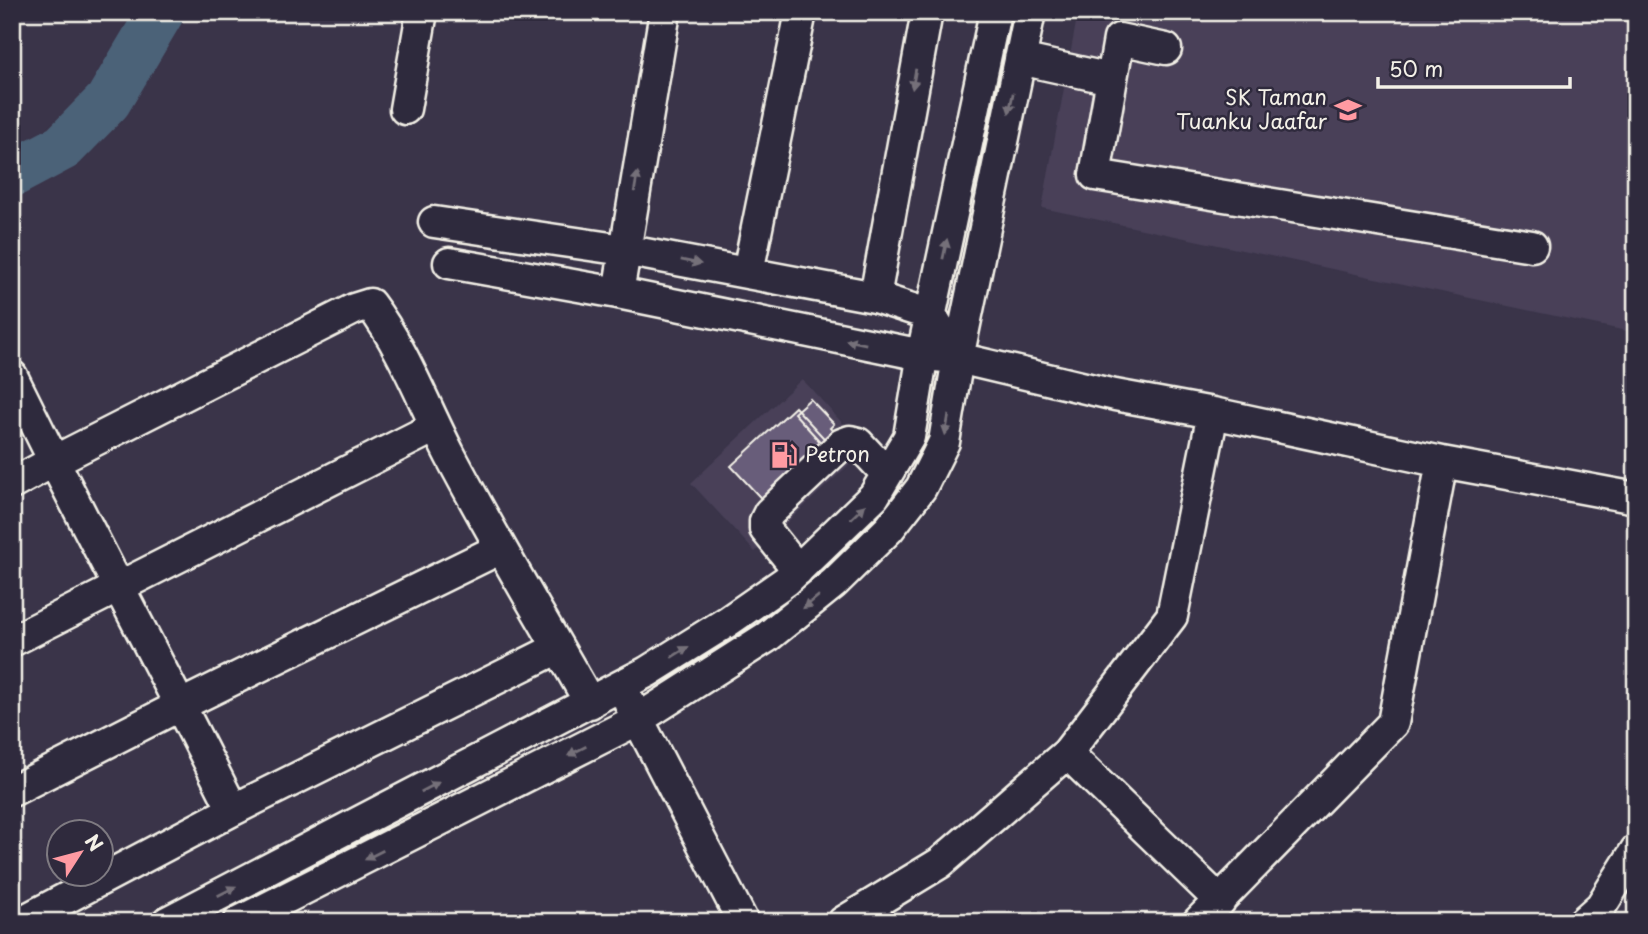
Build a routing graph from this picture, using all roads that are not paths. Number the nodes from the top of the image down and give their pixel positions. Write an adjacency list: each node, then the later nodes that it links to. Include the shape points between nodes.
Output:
1 (422, 12): 10 (street)
2 (665, 12): 13 (street, one-way to 2)
3 (801, 12): 15 (street)
4 (927, 12): 17 (street, one-way to 17)
5 (995, 12): 18 (street, one-way to 5)
6 (1030, 12): 8 (street)
7 (1166, 49): 9 (street, via 1119,39)
8 (1020, 59): 9 (street); 20 (street, one-way to 20)
9 (1111, 79): 12 (street, via 1095,175)
10 (405, 109)
11 (434, 222): 13 (street)
12 (1532, 246)
13 (624, 250): 15 (street, one-way to 15); 16 (street)
14 (449, 263): 16 (street)
15 (748, 272): 17 (street)
16 (618, 293): 19 (street, one-way to 16)
17 (875, 297): 18 (street)
18 (930, 315): 19 (street); 20 (street)
19 (922, 355): 20 (street); 26 (street, via 909,437)
20 (958, 358): 22 (street); 37 (street, one-way to 37, via 944,442 921,488 889,529 834,583 767,637)
21 (12, 376): 24 (street)
22 (1213, 413): 25 (street); 38 (street, via 1172,616)
23 (435, 428): 24 (street, via 385,323 370,304); 29 (street); 31 (street)
24 (54, 461): 27 (street); 31 (street)
25 (1442, 462): 28 (street); 42 (street, via 1393,723)
26 (887, 474): 30 (street, one-way to 26, via 874,496); 30 (street, via 859,443 850,440 769,513 765,529)
27 (12, 484)
28 (1636, 498)
29 (499, 549): 33 (street); 36 (street)
30 (798, 570): 34 (street, one-way to 30, via 727,622)
31 (118, 587): 32 (street); 36 (street)
32 (12, 641)
33 (558, 648): 35 (street); 40 (street)
34 (621, 686): 35 (street); 37 (street)
35 (590, 703): 44 (street, one-way to 35)
36 (181, 705): 39 (street); 40 (street)
37 (637, 720): 45 (street, one-way to 45); 46 (street)
38 (1068, 753): 42 (street); 47 (street, via 940,863)
39 (12, 791)
40 (233, 810): 43 (street)
41 (1636, 850): 49 (street, via 1601,905)
42 (1220, 901): 48 (street)
43 (21, 922)
44 (167, 922)
45 (239, 922)
46 (743, 922)
47 (843, 922)
48 (1198, 922)
49 (1583, 922)

